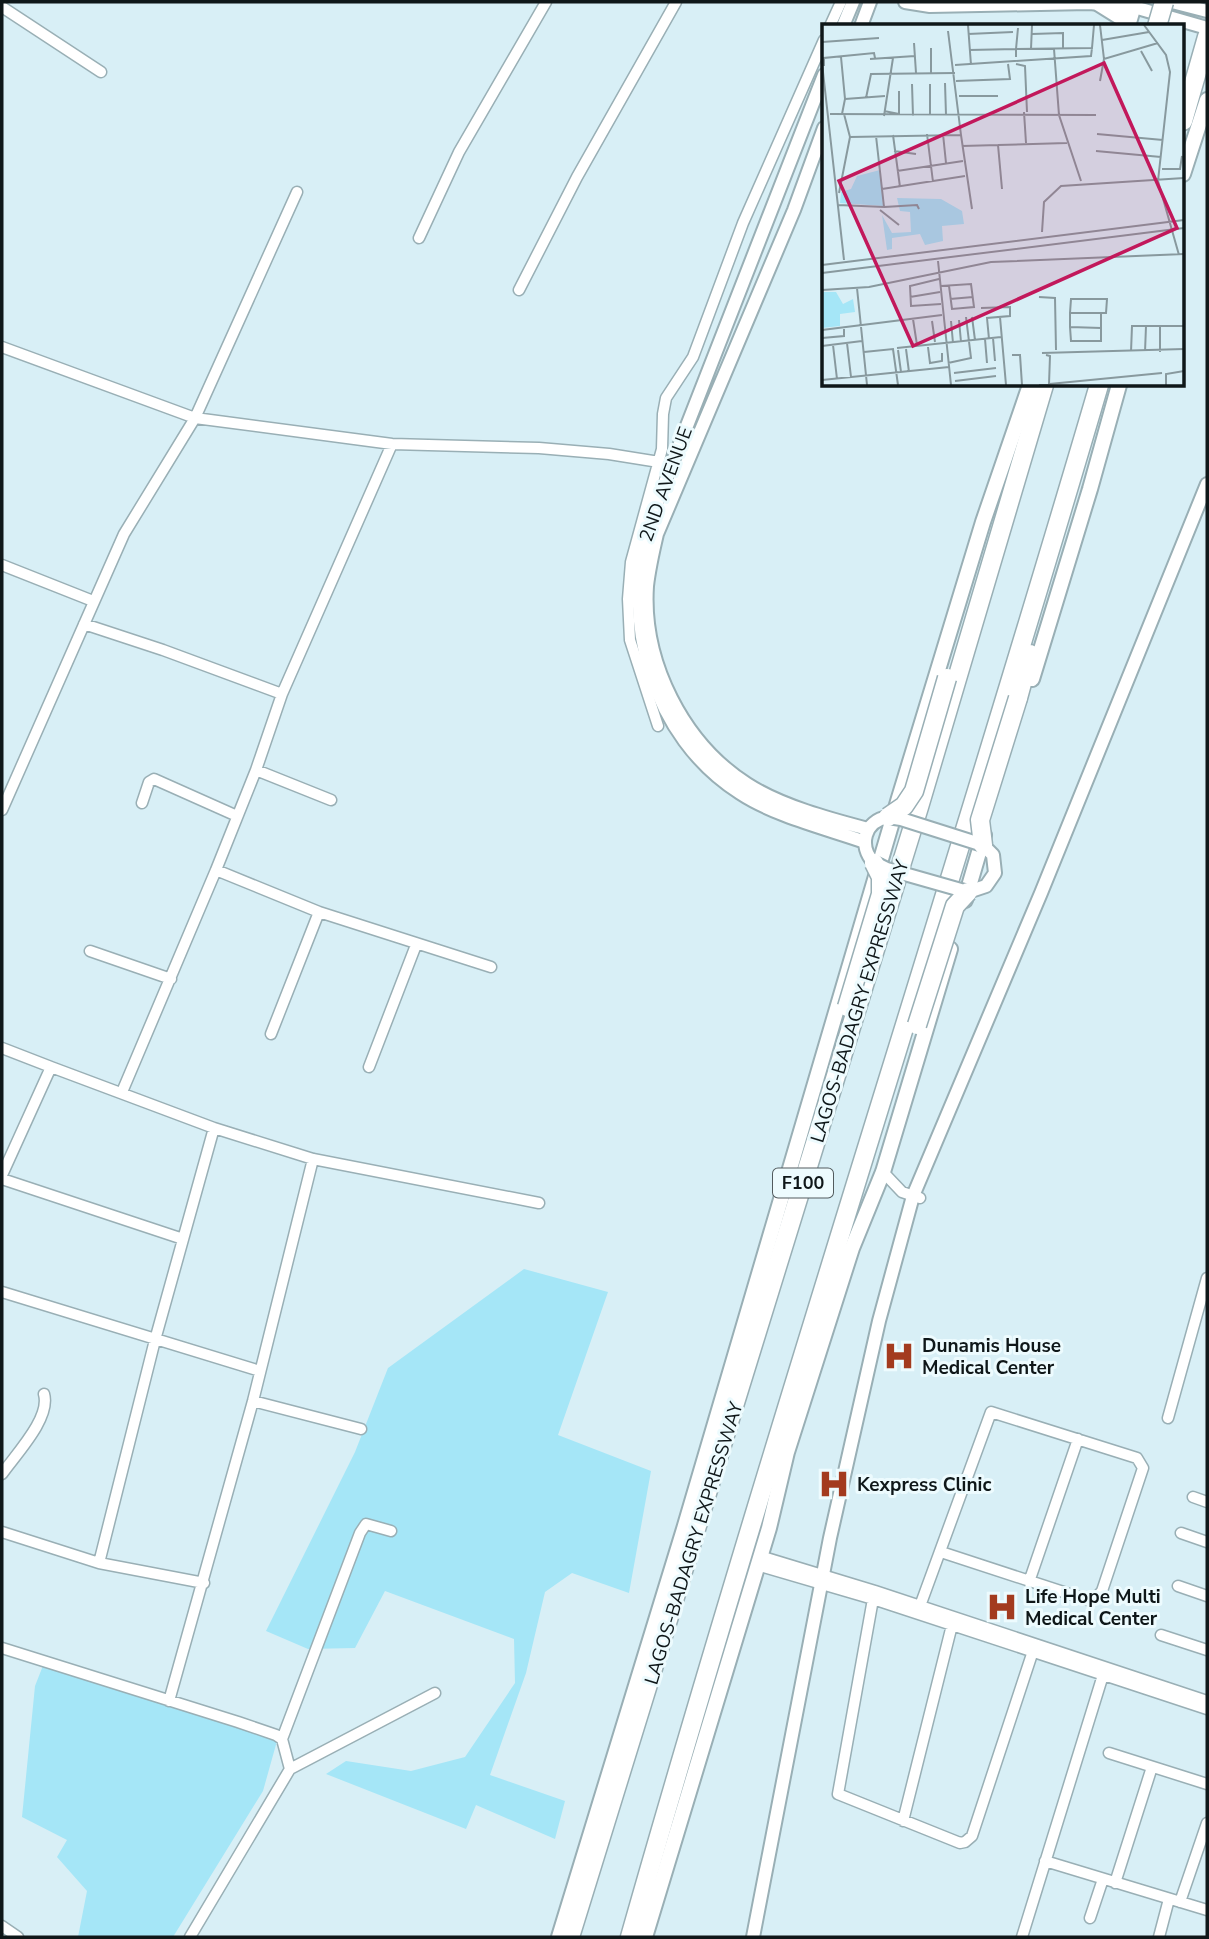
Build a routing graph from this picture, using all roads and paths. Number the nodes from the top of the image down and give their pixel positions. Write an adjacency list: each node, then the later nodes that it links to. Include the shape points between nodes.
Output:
1 (546, 2): 29 (street, via 459,152)
2 (676, 2): 30 (street)
3 (841, 2): 13 (street)
4 (853, 2): 14 (main road)
5 (870, 2): 15 (main road)
6 (905, 2): 9 (main road, via 973,7)
7 (1164, 2): 18 (highway, bridge)
8 (1172, 2): 12 (main road)
9 (1099, 4): 10 (main road); 16 (main road)
10 (1134, 4): 17 (main road); 19 (main road)
11 (2, 7): 22 (street)
12 (1207, 11)
13 (831, 24)
14 (845, 24)
15 (862, 24)
16 (1127, 24)
17 (1129, 24)
18 (1158, 24)
19 (1207, 28)
20 (1207, 37): 25 (highway)
21 (822, 45): 40 (street, via 743,223 693,357 666,398)
22 (101, 72)
23 (822, 80): 47 (main road, 2ND AVENUE, via 642,546 637,600 646,664)
24 (1207, 100): 27 (main road)
25 (1184, 118)
26 (822, 133): 47 (main road, 2ND AVENUE, via 657,534 648,613)
27 (1184, 171)
28 (298, 192): 36 (street)
29 (419, 238)
30 (519, 290)
31 (2, 347): 36 (street)
32 (1029, 387): 131 (main road, LAGOS-BADAGRY EXPRESSWAY, via 902,785)
33 (1043, 387): 37 (highway, LAGOS-BADAGRY EXPRESSWAY / F100)
34 (1098, 387): 39 (highway, F100)
35 (1118, 387): 72 (main road)
36 (195, 418): 38 (street); 44 (street, via 124,534)
37 (1031, 426): 54 (highway, bridge, via 997,518 914,791 904,806); 80 (highway, LAGOS-BADAGRY EXPRESSWAY / F100)
38 (392, 444): 40 (street, via 539,448); 46 (street)
39 (1078, 457): 56 (highway, bridge, via 1018,698 980,820); 79 (highway, F100)
40 (659, 462): 48 (street, via 631,562 628,599 630,640)
41 (1207, 484): 74 (main road)
42 (1207, 496): 74 (main road)
43 (2, 565): 44 (street)
44 (93, 601): 45 (street)
45 (84, 624): 46 (street); 52 (street)
46 (282, 694): 49 (street)
47 (671, 710): 55 (main road, 2ND AVENUE, via 687,745 740,793 768,807)
48 (658, 726)
49 (256, 770): 50 (street); 53 (street)
50 (331, 800)
51 (142, 803): 53 (street, via 154,779)
52 (2, 810)
53 (237, 816): 58 (street)
54 (888, 817): 55 (main road, via 876,821); 56 (main road, bridge)
55 (866, 835): 57 (main road, via 866,852)
56 (983, 845): 59 (main road, via 993,855 995,873 986,886)
57 (874, 863): 59 (main road, bridge); 80 (highway, bridge, via 881,877 881,894 810,1134)
58 (216, 870): 60 (street); 64 (street)
59 (968, 892): 79 (highway, bridge, via 955,906 875,1152)
60 (319, 912): 61 (street); 65 (street)
61 (416, 945): 63 (street); 67 (street)
62 (90, 951): 64 (street)
63 (491, 967)
64 (171, 979): 69 (street)
65 (271, 1034)
66 (2, 1048): 68 (street)
67 (369, 1067)
68 (51, 1068): 69 (street); 73 (street)
69 (122, 1092): 70 (street)
70 (214, 1128): 71 (street); 76 (street)
71 (313, 1158): 75 (street); 82 (street)
72 (883, 1172): 74 (street, via 902,1192); 96 (main road, via 852,1248 791,1439)
73 (2, 1177): 76 (street)
74 (916, 1197): 98 (main road, via 879,1321)
75 (539, 1203)
76 (183, 1239): 81 (street)
77 (1207, 1278): 85 (street)
78 (2, 1293): 81 (street)
79 (818, 1307): 133 (highway, F100)
80 (765, 1310): 132 (highway, LAGOS-BADAGRY EXPRESSWAY / F100)
81 (155, 1340): 82 (street); 97 (street)
82 (260, 1371): 84 (street)
83 (44, 1394): 88 (street, via 47,1404 42,1417)
84 (253, 1401): 86 (street); 100 (street)
85 (1168, 1418)
86 (361, 1429)
87 (1078, 1439): 95 (street, via 991,1412); 99 (street); 99 (street, via 1137,1458 1143,1468 1102,1591 1088,1600)
88 (2, 1474)
89 (1193, 1497): 90 (street)
90 (1207, 1502)
91 (391, 1531): 115 (street, via 366,1524 360,1533)
92 (2, 1532): 97 (street)
93 (1181, 1533): 94 (street)
94 (1207, 1542)
95 (941, 1552): 99 (street); 104 (street)
96 (759, 1560): 98 (street); 134 (main road)
97 (99, 1563): 100 (street)
98 (825, 1579): 103 (street); 104 (street); 135 (main road); 136 (main road)
99 (1029, 1582)
100 (204, 1583): 112 (street)
101 (1178, 1586): 102 (street)
102 (1207, 1596)
103 (873, 1598): 105 (street); 120 (street, via 838,1794)
104 (920, 1606): 113 (street)
105 (952, 1625): 109 (street); 120 (street)
106 (1161, 1635): 108 (street)
107 (2, 1648): 112 (street)
108 (1207, 1650)
109 (1032, 1651): 110 (street); 120 (street, via 972,1836 960,1843)
110 (1103, 1675): 114 (street); 122 (street)
111 (435, 1693): 118 (street)
112 (169, 1701): 115 (street)
113 (1207, 1701)
114 (1207, 1709)
115 (282, 1739): 118 (street)
116 (1109, 1753): 117 (street)
117 (1152, 1767): 119 (street); 124 (street)
118 (290, 1769): 130 (street)
119 (1207, 1784)
120 (903, 1821)
121 (1207, 1824): 125 (street)
122 (1045, 1861): 123 (street); 137 (street)
123 (1103, 1879): 124 (street); 127 (street)
124 (1115, 1883): 125 (street)
125 (1175, 1900): 126 (street); 138 (street)
126 (1207, 1910)
127 (1090, 1918)
128 (2, 1926): 129 (street)
129 (18, 1937)
130 (190, 1937)
131 (559, 1937)
132 (570, 1937)
133 (630, 1937)
134 (645, 1937)
135 (753, 1937)
136 (759, 1937)
137 (1022, 1937)
138 (1159, 1937)

